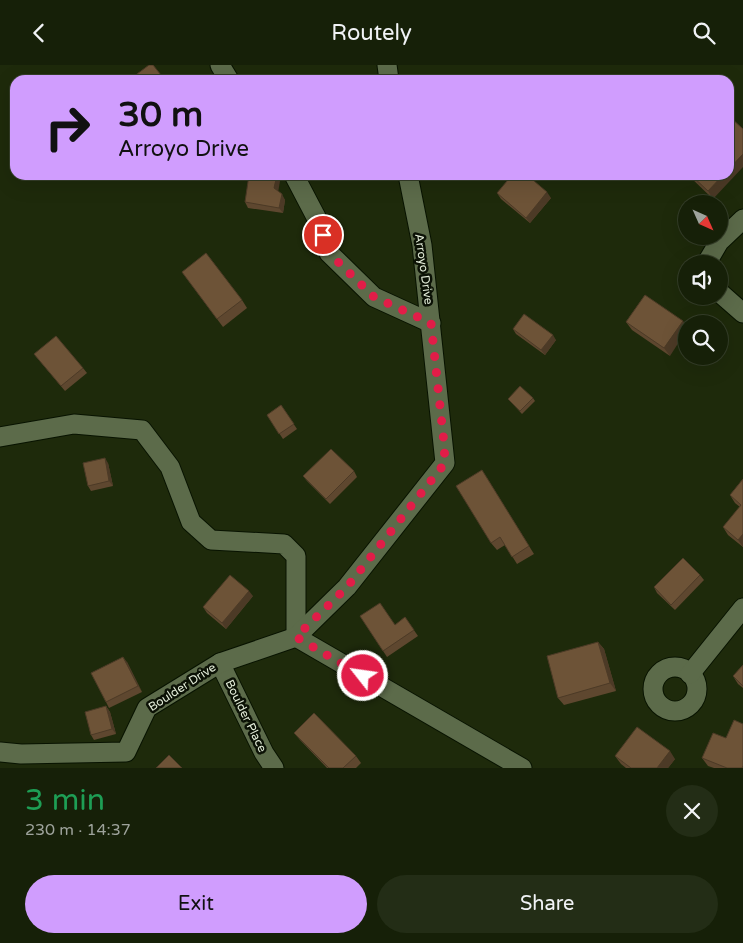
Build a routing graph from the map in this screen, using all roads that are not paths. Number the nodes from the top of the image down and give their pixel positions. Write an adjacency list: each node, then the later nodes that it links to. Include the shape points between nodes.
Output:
1 (297, 180): 7 (street, via 316,217 329,253 374,297)
2 (409, 180): 7 (street, Arroyo Drive, via 422,245)
3 (743, 219): 4 (street)
4 (712, 255)
5 (728, 300): 6 (street)
6 (743, 313)
7 (431, 323): 10 (street, Arroyo Drive, via 445,463 347,587)
8 (0, 437): 10 (street, via 74,424 142,430 170,467 191,522 211,539 284,544 296,555)
9 (743, 608): 12 (street)
10 (296, 637): 11 (street, Boulder Drive); 15 (street)
11 (220, 663): 13 (street, Boulder Drive, via 147,708 126,752); 14 (street, Boulder Place)
12 (690, 674)
13 (0, 752)
14 (274, 768)
15 (522, 768)

